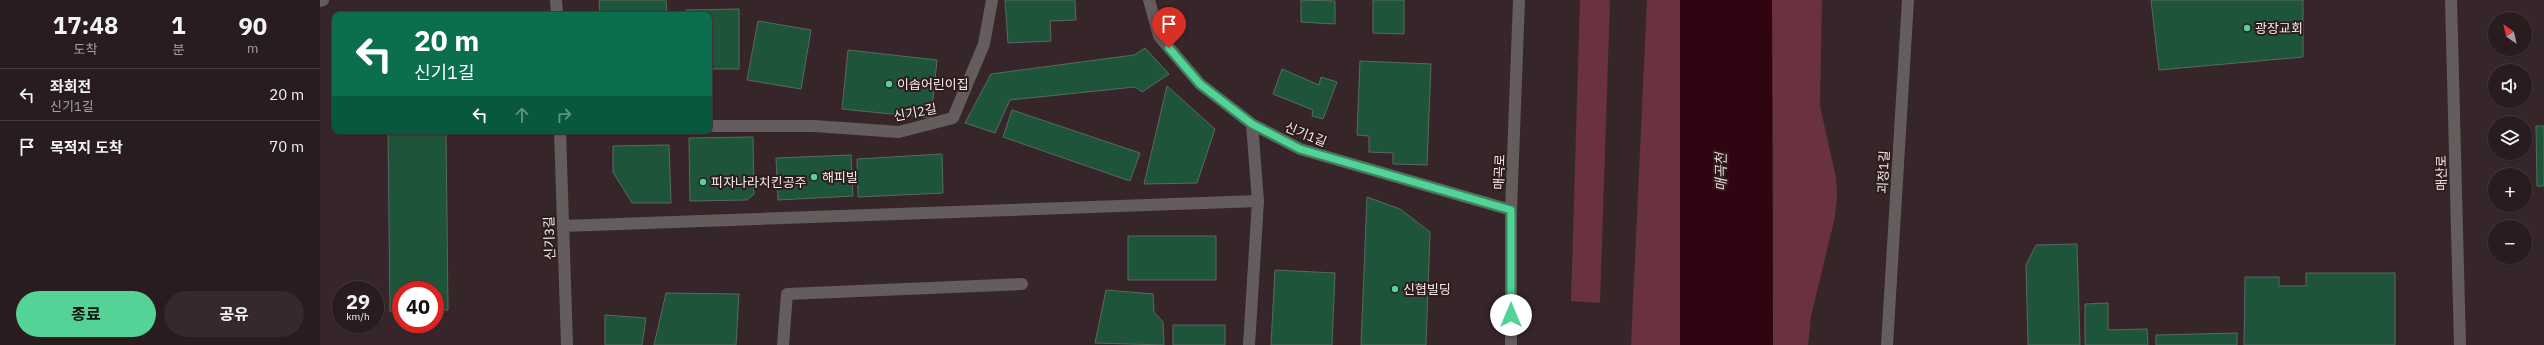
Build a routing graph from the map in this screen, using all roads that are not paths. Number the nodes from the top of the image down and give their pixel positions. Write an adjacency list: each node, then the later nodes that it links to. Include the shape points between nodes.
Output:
1 (556, 0): 7 (street)
2 (992, 0): 9 (street, 신기2길, via 984,44 953,118 898,132 814,126)
3 (1149, 0): 8 (street, 신기1길, via 1159,36 1200,84)
4 (1519, 0): 12 (street, 매곡로)
5 (1908, 0): 19 (street, 괴정1길)
6 (2451, 0): 20 (street, 매산로)
7 (557, 12)
8 (1252, 124): 11 (street); 12 (street, 신기1길, via 1300,149)
9 (712, 126)
10 (560, 134): 13 (street, 신기3길)
11 (1258, 201): 13 (street); 17 (street)
12 (1511, 210): 18 (street, 매곡로)
13 (563, 226): 15 (street, 신기3길)
14 (1022, 284): 16 (street, via 787,294)
15 (567, 345)
16 (783, 345)
17 (1249, 345)
18 (1511, 345)
19 (1887, 345)
20 (2460, 345)

